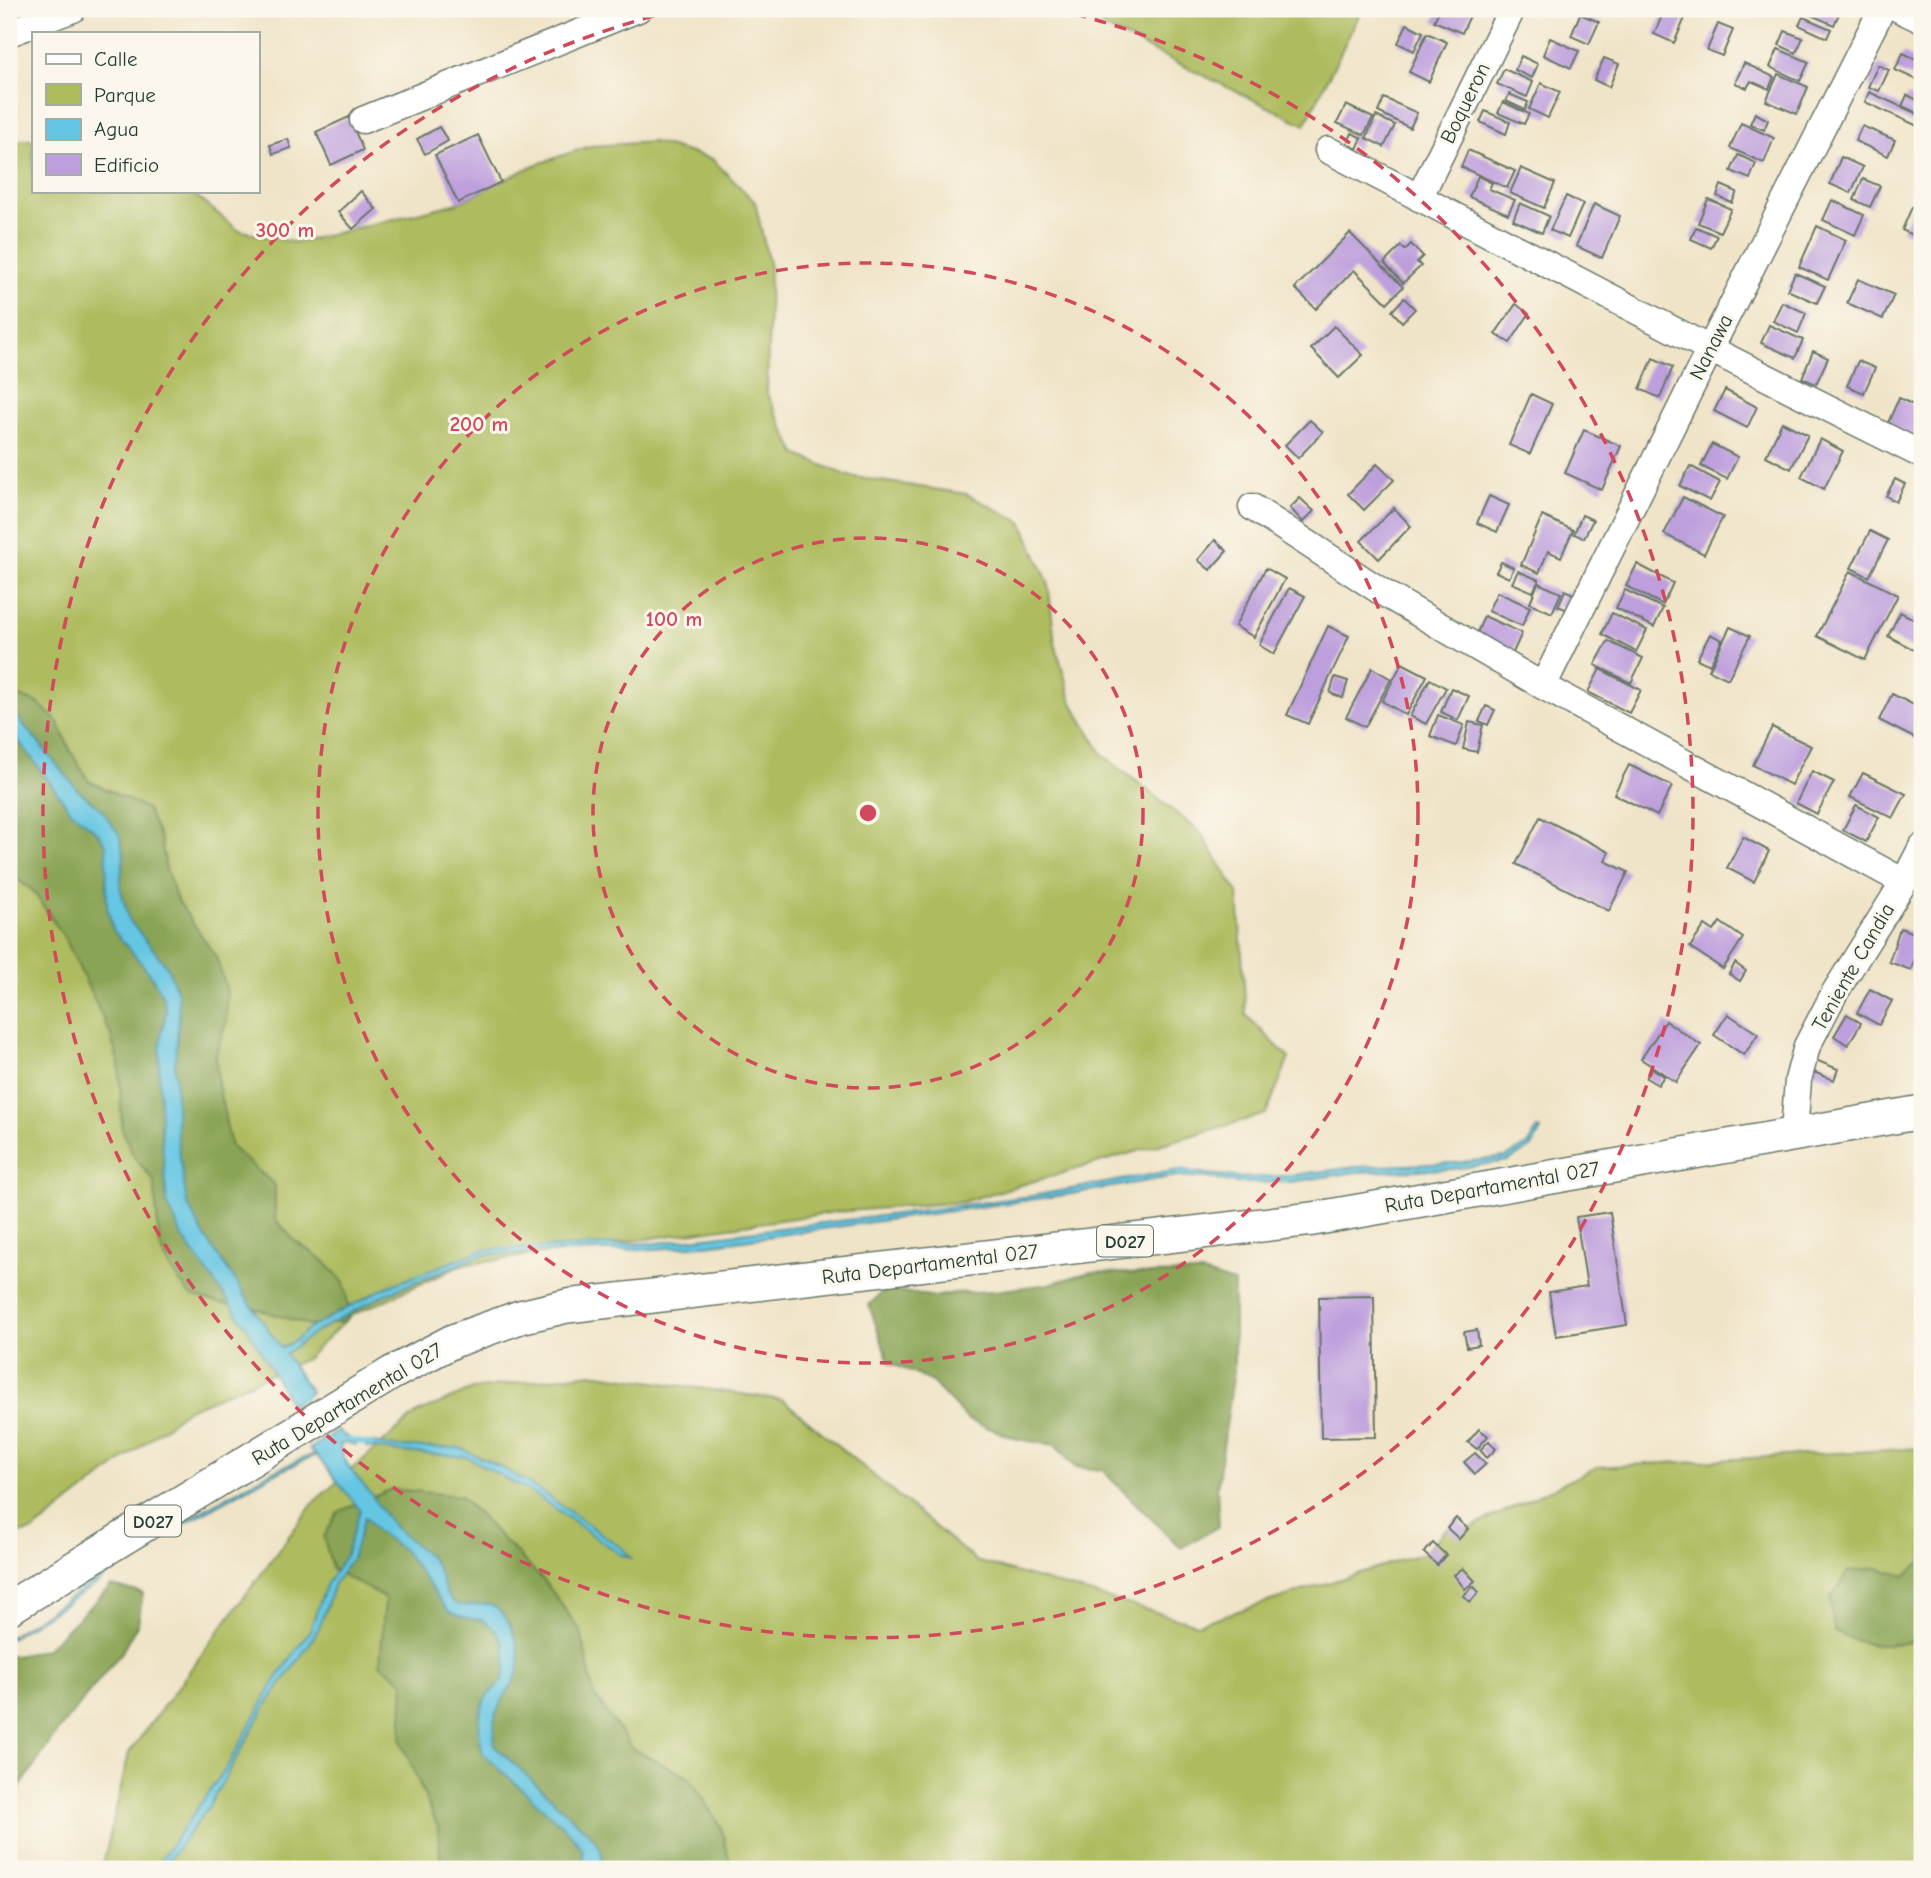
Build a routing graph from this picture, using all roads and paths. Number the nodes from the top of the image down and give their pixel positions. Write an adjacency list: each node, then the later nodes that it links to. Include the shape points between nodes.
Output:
1 (73, 9): 7 (street)
2 (638, 9): 8 (street)
3 (1512, 9): 10 (street, Boqueron)
4 (1882, 9): 11 (street, Nanawa)
5 (1899, 9): 6 (street)
6 (1922, 20)
7 (9, 33)
8 (363, 120)
9 (1328, 150): 10 (street)
10 (1419, 198): 11 (street)
11 (1710, 349): 12 (street); 14 (street, Nanawa)
12 (1922, 455)
13 (1252, 507): 14 (street, via 1382,592)
14 (1543, 686): 16 (street)
15 (1922, 847): 16 (street, Teniente Candia)
16 (1904, 881): 18 (street, Teniente Candia, via 1835,992 1808,1046 1798,1080)
17 (1922, 1112): 18 (main road, Ruta Departamental 027 / D027)
18 (1794, 1133): 19 (main road, Ruta Departamental 027 / D027, via 1313,1219 567,1306 520,1317 453,1341 392,1373)
19 (9, 1608)

